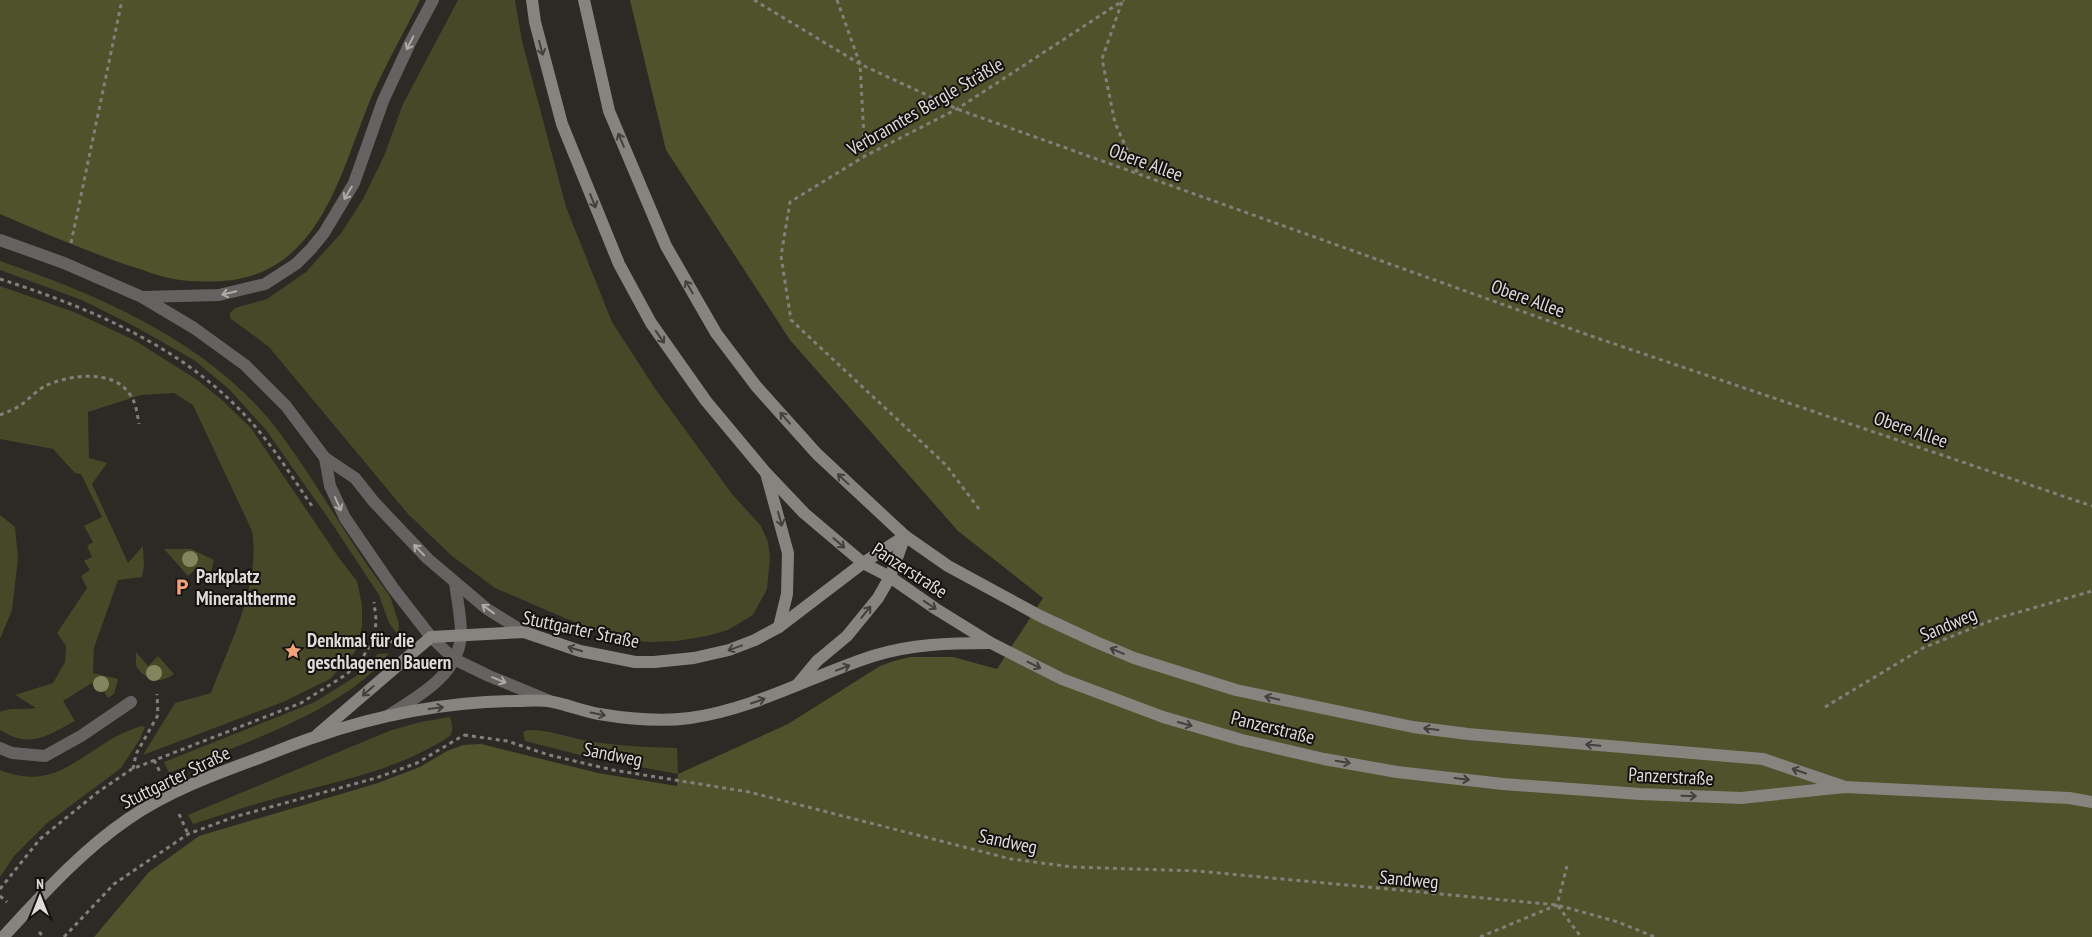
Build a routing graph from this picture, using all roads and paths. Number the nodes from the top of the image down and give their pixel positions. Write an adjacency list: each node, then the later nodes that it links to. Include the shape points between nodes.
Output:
1 (122, 0): 13 (path, via 74,233)
2 (433, 0): 15 (street, one-way to 15, via 384,101 354,183 311,249 296,264 265,284 219,295)
3 (532, 0): 19 (main road, Panzerstraße, one-way to 19, via 562,124 619,264 651,323 701,394)
4 (584, 0): 23 (main road, Panzerstraße, one-way to 4, via 817,454 756,386 716,333 666,246 609,111)
5 (754, 0): 8 (path, Obere Allee)
6 (837, 0): 8 (path)
7 (1123, 1): 9 (path, Verbranntes Bergle Sträßle); 11 (path, via 1102,59 1115,123)
8 (860, 64): 9 (path, Obere Allee); 10 (path)
9 (957, 108): 10 (path, Verbranntes Bergle Sträßle); 11 (path, Obere Allee)
10 (865, 156): 21 (path, Verbranntes Bergle Sträßle, via 790,202 781,256 791,320 946,465)
11 (1138, 174): 20 (path, Obere Allee, via 1591,336)
12 (0, 240): 13 (street)
13 (64, 262): 15 (street)
14 (0, 279): 22 (path, via 96,314 152,343 200,374 242,413 271,447)
15 (142, 297): 18 (street, via 194,328 245,365 286,406)
16 (0, 415): 17 (path, via 19,407 63,378 87,376 116,381 128,392 136,406)
17 (139, 424)
18 (325, 458): 26 (street, one-way to 18, via 428,559 355,478); 32 (street, one-way to 32, via 330,486 344,518)
19 (766, 473): 24 (main road, Panzerstraße, one-way to 24, via 804,513); 29 (main road, one-way to 29, via 788,553 787,594)
20 (2092, 506)
21 (978, 509)
22 (316, 512)
23 (905, 536): 24 (main road, Stuttgarter Straße); 25 (main road); 44 (main road, Panzerstraße, one-way to 23, via 1763,759 1413,727 1236,690 1134,658 1040,616 948,566)
24 (862, 563): 25 (main road, Panzerstraße); 29 (main road, Stuttgarter Straße)
25 (890, 577): 33 (main road, Panzerstraße, one-way to 33); 35 (main road, one-way to 25, via 817,661 847,636 878,598)
26 (455, 582): 30 (street, one-way to 26); 31 (street, Stuttgarter Straße)
27 (2092, 592): 39 (path, Sandweg, via 1995,619 1923,648)
28 (374, 601): 43 (path, via 374,636 363,657 347,674 302,703)
29 (779, 627): 30 (main road, Stuttgarter Straße, one-way to 30, via 729,650 654,662 580,651)
30 (524, 632): 31 (main road, Stuttgarter Straße)
31 (461, 634): 32 (main road, Stuttgarter Straße); 34 (street, Stuttgarter Straße)
32 (431, 637): 34 (street); 41 (main road, Stuttgarter Straße, one-way to 41)
33 (991, 643): 35 (main road, Stuttgarter Straße, one-way to 33, via 873,656 901,649); 44 (main road, Panzerstraße, one-way to 44, via 1062,679 1163,717 1242,740 1397,772 1503,784 1741,798)
34 (454, 659): 37 (street, Stuttgarter Straße, one-way to 37); 40 (street, Stuttgarter Straße, via 443,676 427,691)
35 (797, 686): 37 (main road, Stuttgarter Straße, one-way to 35, via 621,718 675,720 733,710)
36 (157, 694): 43 (path, via 158,715 136,754)
37 (551, 701): 40 (main road, Stuttgarter Straße, one-way to 37, via 453,706)
38 (131, 702): 42 (street, via 45,756 12,753)
39 (1825, 707)
40 (388, 716): 41 (main road, Stuttgarter Straße)
41 (314, 737): 49 (main road, Stuttgarter Straße, via 218,773 128,819 60,877)
42 (0, 748)
43 (132, 769): 47 (path, via 40,839)
44 (1845, 787): 45 (main road, Panzerstraße, via 2068,798)
45 (2092, 802)
46 (1567, 866): 48 (path)
47 (0, 889)
48 (1557, 906): 50 (path, Sandweg, via 1198,871 1073,867 1011,859 749,792 613,770 508,741 464,735 417,763 376,778 234,816 188,834 114,884); 51 (path); 52 (path); 53 (path, Sandweg, via 1618,922)
49 (3, 937)
50 (64, 937)
51 (1480, 937)
52 (1581, 937)
53 (1655, 937)

